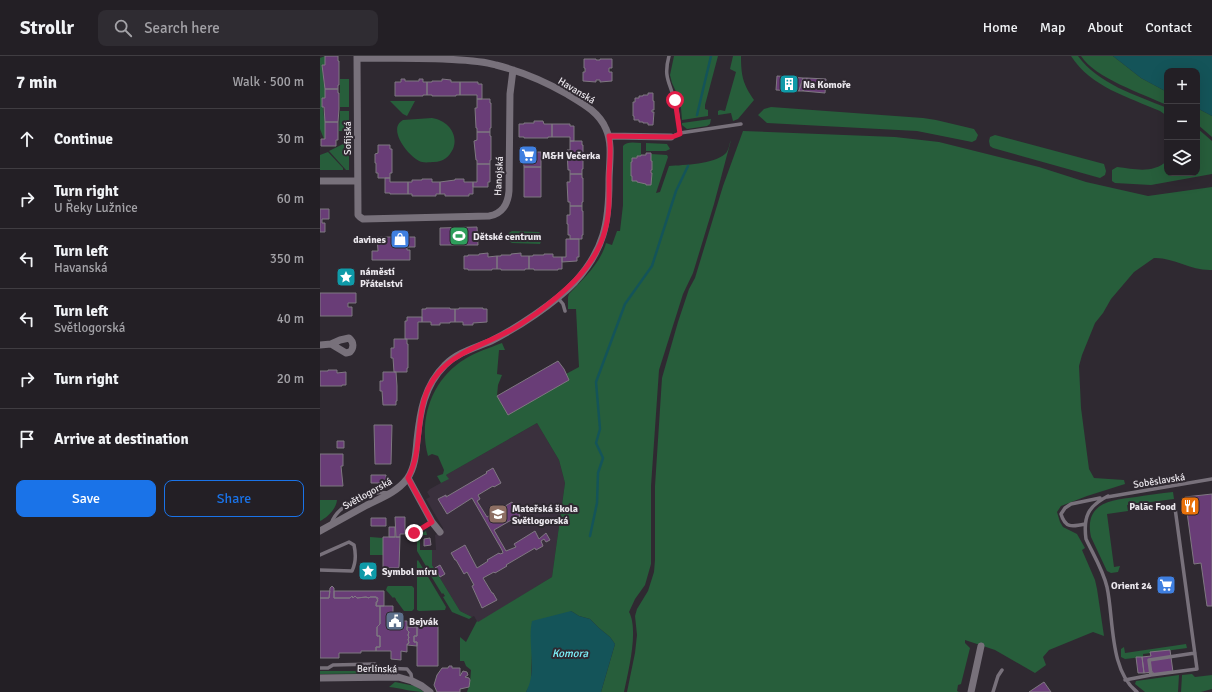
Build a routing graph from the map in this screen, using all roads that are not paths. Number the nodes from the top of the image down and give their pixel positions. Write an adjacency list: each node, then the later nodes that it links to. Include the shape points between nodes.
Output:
1 (669, 56): 5 (lane, via 667,80 675,100)
2 (357, 57): 3 (street, Havanská, via 466,60); 9 (street, Sofijská)
3 (513, 70): 6 (street, Havanská, via 550,85 582,103 596,114); 10 (street, Hanojská, via 510,94 509,191 507,201 499,213 489,216 368,219)
4 (741, 124): 5 (lane)
5 (680, 134): 7 (lane)
6 (609, 136): 7 (street); 11 (street, Havanská, via 608,214 602,240 593,258)
7 (672, 137)
8 (320, 181): 9 (street)
9 (357, 181): 10 (street, Sofijská)
10 (360, 217)
11 (558, 297): 12 (lane); 15 (street, Havanská, via 512,330 458,356 438,373 423,400 415,459)
12 (565, 311)
13 (320, 344): 14 (street)
14 (331, 344)
15 (408, 478): 19 (street); 21 (street, Světlogorská, via 401,486)
16 (1212, 479): 17 (lane, Soběslavská)
17 (1108, 496): 20 (lane, via 1091,508); 20 (lane, Soběslavská, via 1071,504 1061,514 1067,525)
18 (1175, 508): 27 (lane)
19 (432, 522): 22 (street); 23 (lane)
20 (1085, 524): 32 (lane, via 1086,539 1107,588 1118,661)
21 (320, 530)
22 (440, 532)
23 (414, 533)
24 (320, 555): 25 (lane, via 349,542 354,545 356,552 352,571)
25 (320, 570)
26 (981, 646): 35 (street)
27 (1195, 653): 30 (lane, via 1149,660); 30 (lane, via 1197,669)
28 (320, 668): 33 (lane, via 333,665 375,664 381,668 407,669)
29 (1002, 670): 36 (lane)
30 (1151, 675): 32 (lane)
31 (320, 678): 33 (street, Berlínská, via 398,678)
32 (1125, 680): 37 (lane)
33 (412, 681): 34 (street, Berlínská)
34 (430, 692)
35 (970, 692)
36 (993, 692)
37 (1137, 692)

